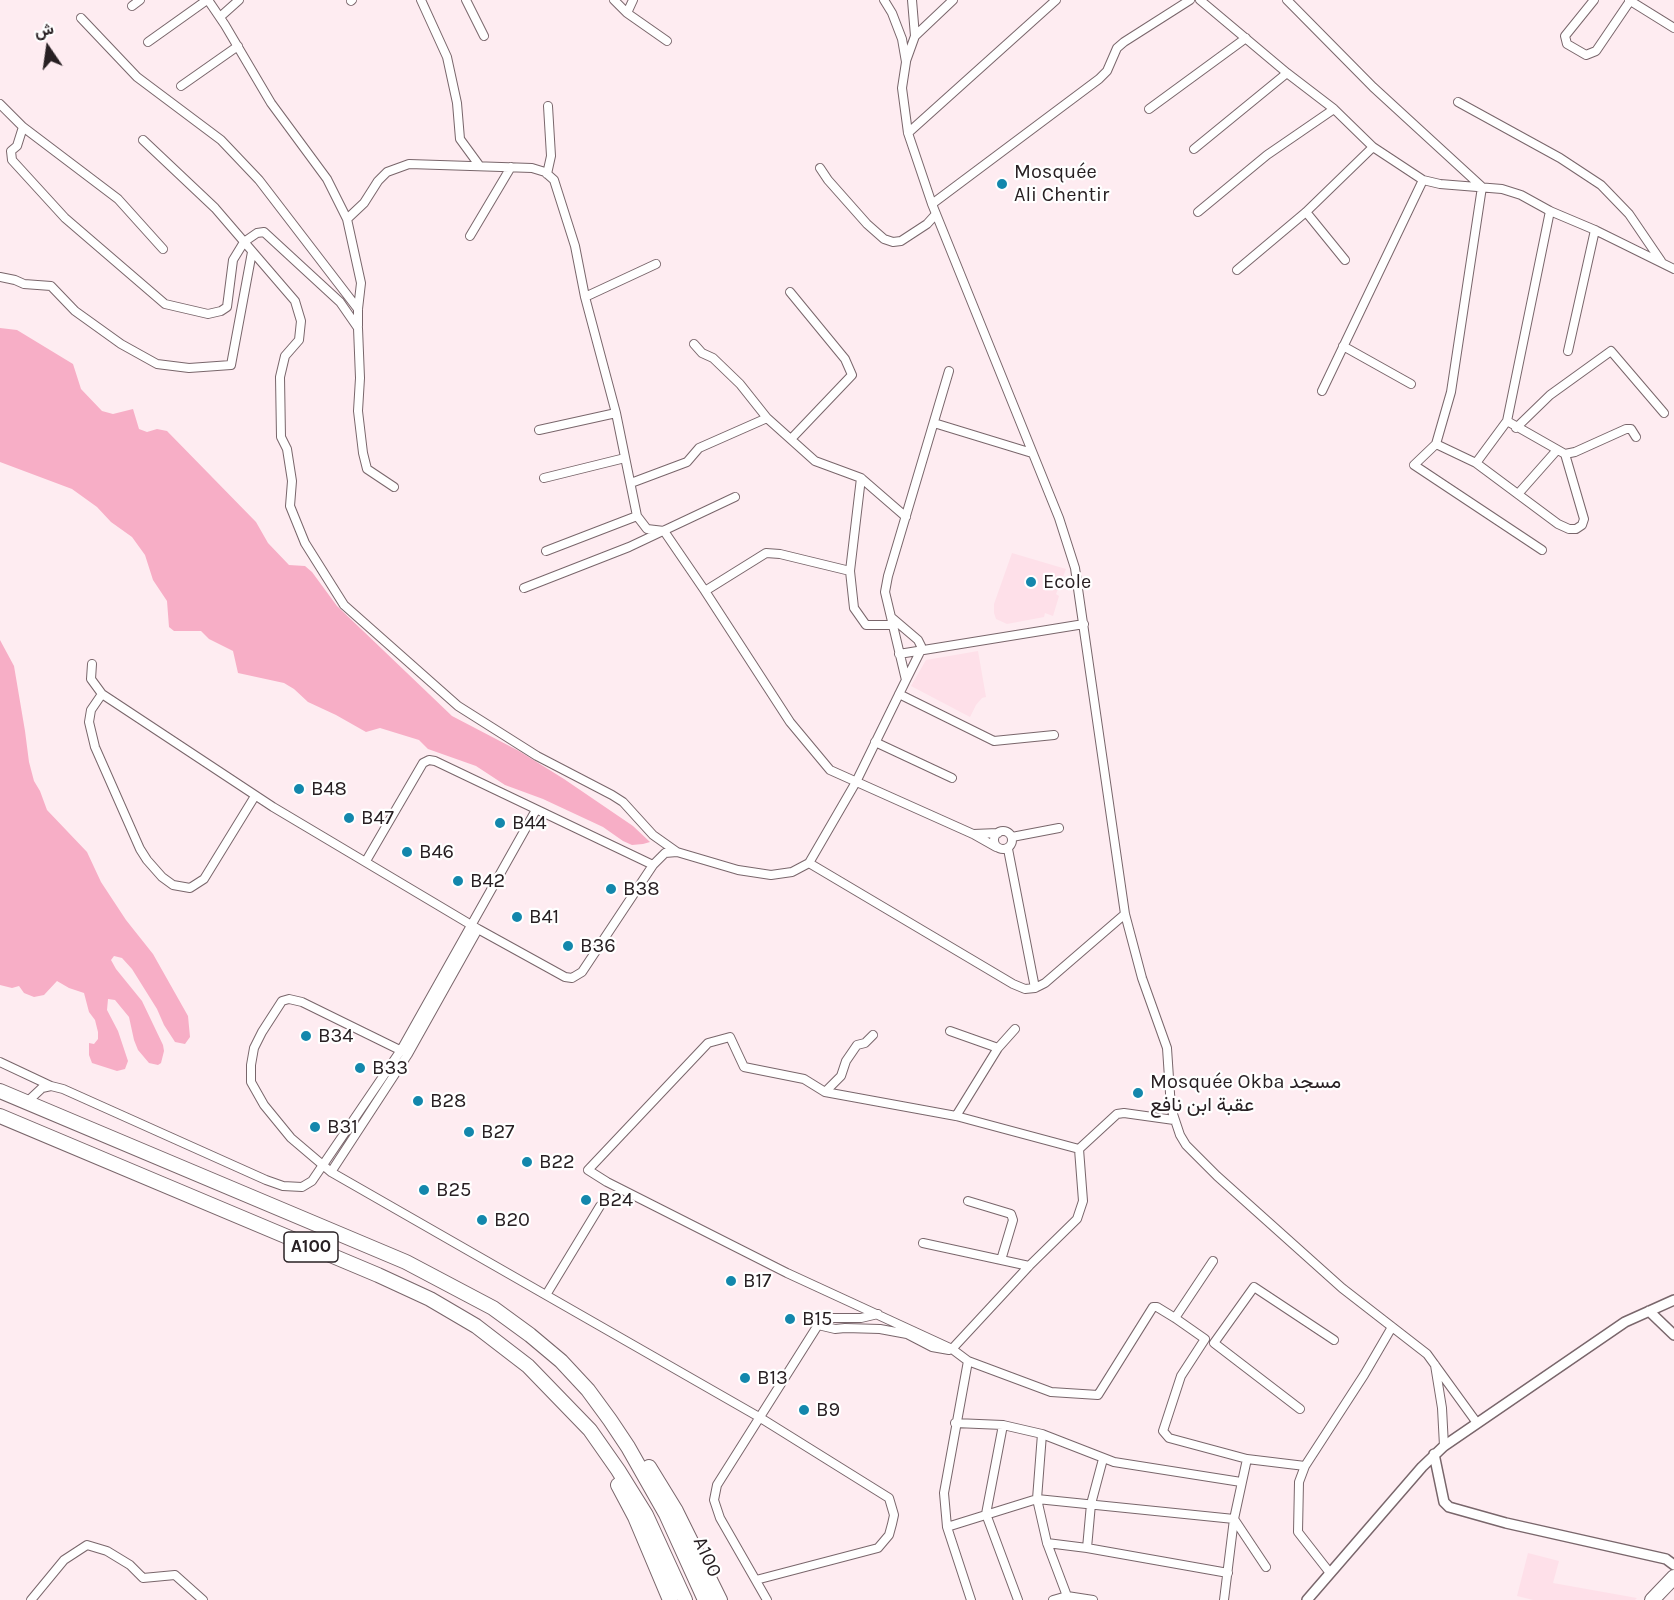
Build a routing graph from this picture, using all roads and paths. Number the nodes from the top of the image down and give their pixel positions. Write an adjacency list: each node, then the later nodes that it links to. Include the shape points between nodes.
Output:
1 (140, 0): 17 (street)
2 (208, 0): 19 (street); 26 (street)
3 (239, 0): 19 (street)
4 (422, 0): 41 (street, via 447,57 460,139)
5 (466, 0): 22 (street)
6 (614, 0): 18 (street)
7 (633, 0): 18 (street)
8 (884, 0): 28 (street, via 897,24)
9 (912, 0): 23 (street)
10 (953, 0): 23 (street)
11 (1056, 0): 37 (street)
12 (1190, 0): 47 (street, via 1124,42 1099,79)
13 (1200, 0): 24 (street)
14 (1287, 0): 46 (street, via 1373,87)
15 (1594, 0): 16 (street, via 1565,36 1567,44 1586,55 1596,51)
16 (1629, 0): 21 (street)
17 (132, 6)
18 (627, 13): 25 (street)
19 (220, 17): 27 (street)
20 (81, 18): 66 (street, via 137,77 221,140 252,172)
21 (1674, 28)
22 (484, 36)
23 (915, 36): 28 (street)
24 (1246, 38): 29 (street); 34 (street)
25 (668, 41)
26 (148, 42)
27 (238, 46): 30 (street); 52 (street, via 271,103 327,179)
28 (906, 62): 37 (street, via 902,88)
29 (1287, 73): 35 (street); 40 (street)
30 (181, 86)
31 (1458, 102): 59 (street, via 1601,185 1629,214)
32 (0, 104): 36 (street)
33 (548, 106): 44 (street, via 551,156)
34 (1149, 109)
35 (1334, 109): 39 (street); 49 (street, via 1267,155)
36 (23, 127): 55 (street, via 17,146 11,151 12,160 65,218 165,304 208,314 227,307 233,260); 56 (street, via 118,199)
37 (908, 133): 47 (street)
38 (143, 140): 55 (street, via 215,208)
39 (1373, 147): 45 (street); 50 (street)
40 (1194, 149)
41 (479, 165): 42 (street); 52 (street, via 409,164 394,168)
42 (511, 167): 44 (street, via 532,168); 54 (street)
43 (820, 168): 51 (street, via 867,225 884,239 901,241)
44 (547, 174): 65 (street, via 554,180 575,246)
45 (1423, 180): 46 (street); 69 (street)
46 (1482, 186): 48 (street, via 1521,195); 83 (street, via 1451,392)
47 (932, 204): 51 (street)
48 (1550, 210): 53 (street); 77 (street)
49 (1198, 212)
50 (1306, 212): 58 (street); 62 (street)
51 (936, 214): 85 (street)
52 (347, 219): 66 (street, via 361,283)
53 (1595, 230): 59 (street); 70 (street)
54 (470, 236)
55 (244, 242): 57 (street); 67 (street, via 264,232 340,302)
56 (163, 249)
57 (252, 252): 63 (street, via 231,365 189,368 157,364 75,311 51,286); 122 (street, via 295,301 302,321 299,340 285,356 280,377 281,437 292,481 290,506 305,543 344,605 458,706 537,756 623,802 653,835)
58 (1345, 260)
59 (1662, 263): 61 (street)
60 (656, 264): 65 (street)
61 (1674, 269)
62 (1237, 270)
63 (0, 277)
64 (790, 292): 82 (street, via 845,359 852,375)
65 (585, 297): 74 (street)
66 (358, 309): 67 (street)
67 (358, 328): 91 (street, via 358,411 363,453 367,470)
68 (694, 344): 76 (street, via 740,384)
69 (1343, 346): 72 (street); 73 (street)
70 (1568, 351)
71 (949, 371): 78 (street)
72 (1411, 384)
73 (1322, 391)
74 (616, 413): 80 (street); 86 (street)
75 (1664, 413): 79 (street, via 1611,351 1550,395)
76 (767, 418): 82 (street); 90 (street, via 699,448 687,462)
77 (1507, 421): 79 (street); 87 (street)
78 (934, 423): 85 (street); 95 (street)
79 (1516, 428): 84 (street)
80 (539, 430)
81 (1636, 437): 84 (street, via 1631,429 1626,429 1575,452)
82 (791, 439): 89 (street, via 815,461)
83 (1436, 444): 87 (street); 97 (street, via 1414,465)
84 (1561, 452): 92 (street); 92 (street, via 1584,519 1582,525 1569,529 1558,524)
85 (1032, 453): 103 (street, via 1075,568)
86 (625, 458): 88 (street); 90 (street)
87 (1476, 463): 92 (street)
88 (544, 478)
89 (861, 478): 95 (street); 99 (street)
90 (631, 483): 94 (street)
91 (394, 487)
92 (1518, 494)
93 (735, 497): 96 (street)
94 (637, 516): 96 (street, via 647,529); 98 (street)
95 (906, 517): 102 (street, via 885,592)
96 (663, 531): 100 (street); 101 (street)
97 (1542, 550)
98 (546, 551)
99 (850, 571): 101 (street, via 766,553); 102 (street, via 854,608 866,624)
100 (524, 588)
101 (705, 591): 113 (street, via 790,722 830,770)
102 (891, 621): 104 (street, via 918,640); 105 (street)
103 (1084, 624): 104 (street); 126 (street)
104 (921, 650): 105 (street); 107 (street)
105 (899, 654): 107 (street)
106 (92, 664): 108 (street, via 91,679)
107 (906, 680): 109 (street)
108 (102, 694): 114 (street); 114 (street, via 91,710 89,722 95,747 140,849 173,885 190,888 204,879)
109 (899, 694): 110 (street, via 994,741); 111 (street)
110 (1054, 735)
111 (875, 742): 112 (street); 113 (street)
112 (952, 778)
113 (856, 782): 118 (street); 124 (street)
114 (255, 796): 123 (street)
115 (536, 810): 123 (street, via 429,760 423,763); 125 (street); 127 (street)
116 (1059, 828): 119 (street)
117 (998, 833): 118 (street); 119 (street, via 1006,831); 120 (street, via 994,840)
118 (973, 834): 120 (street)
119 (1012, 837): 121 (street)
120 (997, 847): 121 (street)
121 (1008, 849): 128 (street)
122 (678, 852): 124 (street, via 738,870 771,875 792,872); 125 (street, via 665,853)
123 (366, 861): 127 (street)
124 (809, 863): 128 (street, via 1013,984)
125 (653, 865): 127 (street, via 582,972 572,978)
126 (1125, 914): 128 (street); 141 (street, via 1167,1048)
127 (475, 927): 133 (street)
128 (1035, 988)
129 (1015, 1029): 132 (street)
130 (950, 1031): 132 (street)
131 (873, 1035): 137 (street, via 858,1045 841,1076)
132 (998, 1048): 140 (street)
133 (405, 1052): 143 (street); 143 (street, via 302,1002 282,1001 254,1048 251,1082 291,1138); 144 (street)
134 (0, 1062): 135 (street)
135 (51, 1086): 138 (street, via 42,1088); 143 (street, via 283,1186 302,1187)
136 (0, 1091): 138 (highway, A100 / A100)
137 (825, 1092): 140 (street); 154 (street, via 804,1079 744,1067 730,1037 708,1043 588,1170 778,1268)
138 (27, 1102): 167 (highway, A100 / A100, via 450,1284 530,1335)
139 (0, 1116): 173 (highway, A100 / A100, via 430,1299 476,1326 528,1366)
140 (956, 1116): 142 (street)
141 (1174, 1120): 142 (street, via 1117,1114); 157 (street, via 1186,1145 1217,1176 1342,1288)
142 (1078, 1149): 150 (street, via 1083,1201 1077,1219)
143 (323, 1167): 144 (street)
144 (332, 1172): 151 (street)
145 (968, 1201): 148 (street, via 1011,1214 1013,1220)
146 (600, 1206): 151 (street)
147 (923, 1243): 148 (street)
148 (1001, 1260): 150 (street)
149 (1213, 1261): 155 (street)
150 (1029, 1266): 164 (street)
151 (546, 1295): 169 (street)
152 (1674, 1300): 153 (street)
153 (1649, 1311): 160 (street); 171 (street, via 1624,1322)
154 (878, 1314): 156 (street, via 825,1318); 158 (street)
155 (1175, 1318): 161 (street); 165 (street, via 1153,1307 1098,1395 1051,1392)
156 (818, 1325): 159 (street); 169 (street)
157 (1392, 1327): 166 (street); 179 (street)
158 (915, 1331): 159 (street); 164 (street)
159 (907, 1334): 164 (street, via 932,1347)
160 (1674, 1335)
161 (1205, 1339): 163 (street); 178 (street, via 1181,1376 1163,1431 1169,1438)
162 (1335, 1340): 163 (street, via 1254,1287)
163 (1214, 1342): 168 (street)
164 (952, 1349): 165 (street)
165 (968, 1360): 170 (street)
166 (1435, 1363): 171 (street); 175 (street)
167 (588, 1390): 199 (highway, A100 / A100, via 666,1514); 200 (highway, via 654,1474 690,1536)
168 (1300, 1409)
169 (759, 1417): 193 (street, via 717,1485 714,1500 720,1518); 193 (street, via 885,1494 894,1515 889,1535 878,1548)
170 (955, 1423): 172 (street); 185 (street, via 944,1493)
171 (1477, 1423): 175 (street)
172 (1003, 1425): 174 (street); 183 (street)
173 (590, 1430): 197 (highway); 198 (highway, A100 / A100, via 646,1515)
174 (1042, 1434): 177 (street); 181 (street)
175 (1444, 1446): 176 (street)
176 (1434, 1454): 188 (street, via 1444,1502 1449,1507 1666,1559); 191 (street)
177 (1103, 1459): 180 (street); 182 (street)
178 (1246, 1459): 179 (street); 180 (street)
179 (1305, 1466): 191 (street, via 1299,1482 1298,1532)
180 (1240, 1482): 184 (street)
181 (1037, 1499): 182 (street); 183 (street); 186 (street)
182 (1091, 1504): 184 (street); 187 (street)
183 (987, 1514): 185 (street); 203 (street)
184 (1234, 1519): 189 (street); 190 (street)
185 (947, 1527): 202 (street)
186 (1047, 1544): 187 (street); 194 (street)
187 (1087, 1548): 190 (street)
188 (1674, 1565)
189 (1266, 1567)
190 (1228, 1573): 206 (street)
191 (1330, 1573): 207 (street)
192 (1674, 1577): 208 (highway)
193 (756, 1580): 201 (street)
194 (1067, 1596): 204 (street); 205 (street)
195 (31, 1600): 196 (street, via 64,1560 87,1545 107,1551 143,1578 175,1575)
196 (203, 1600)
197 (670, 1600)
198 (685, 1600)
199 (705, 1600)
200 (720, 1600)
201 (767, 1600)
202 (971, 1600)
203 (1018, 1600)
204 (1053, 1600)
205 (1092, 1600)
206 (1224, 1600)
207 (1307, 1600)
208 (1652, 1600)

